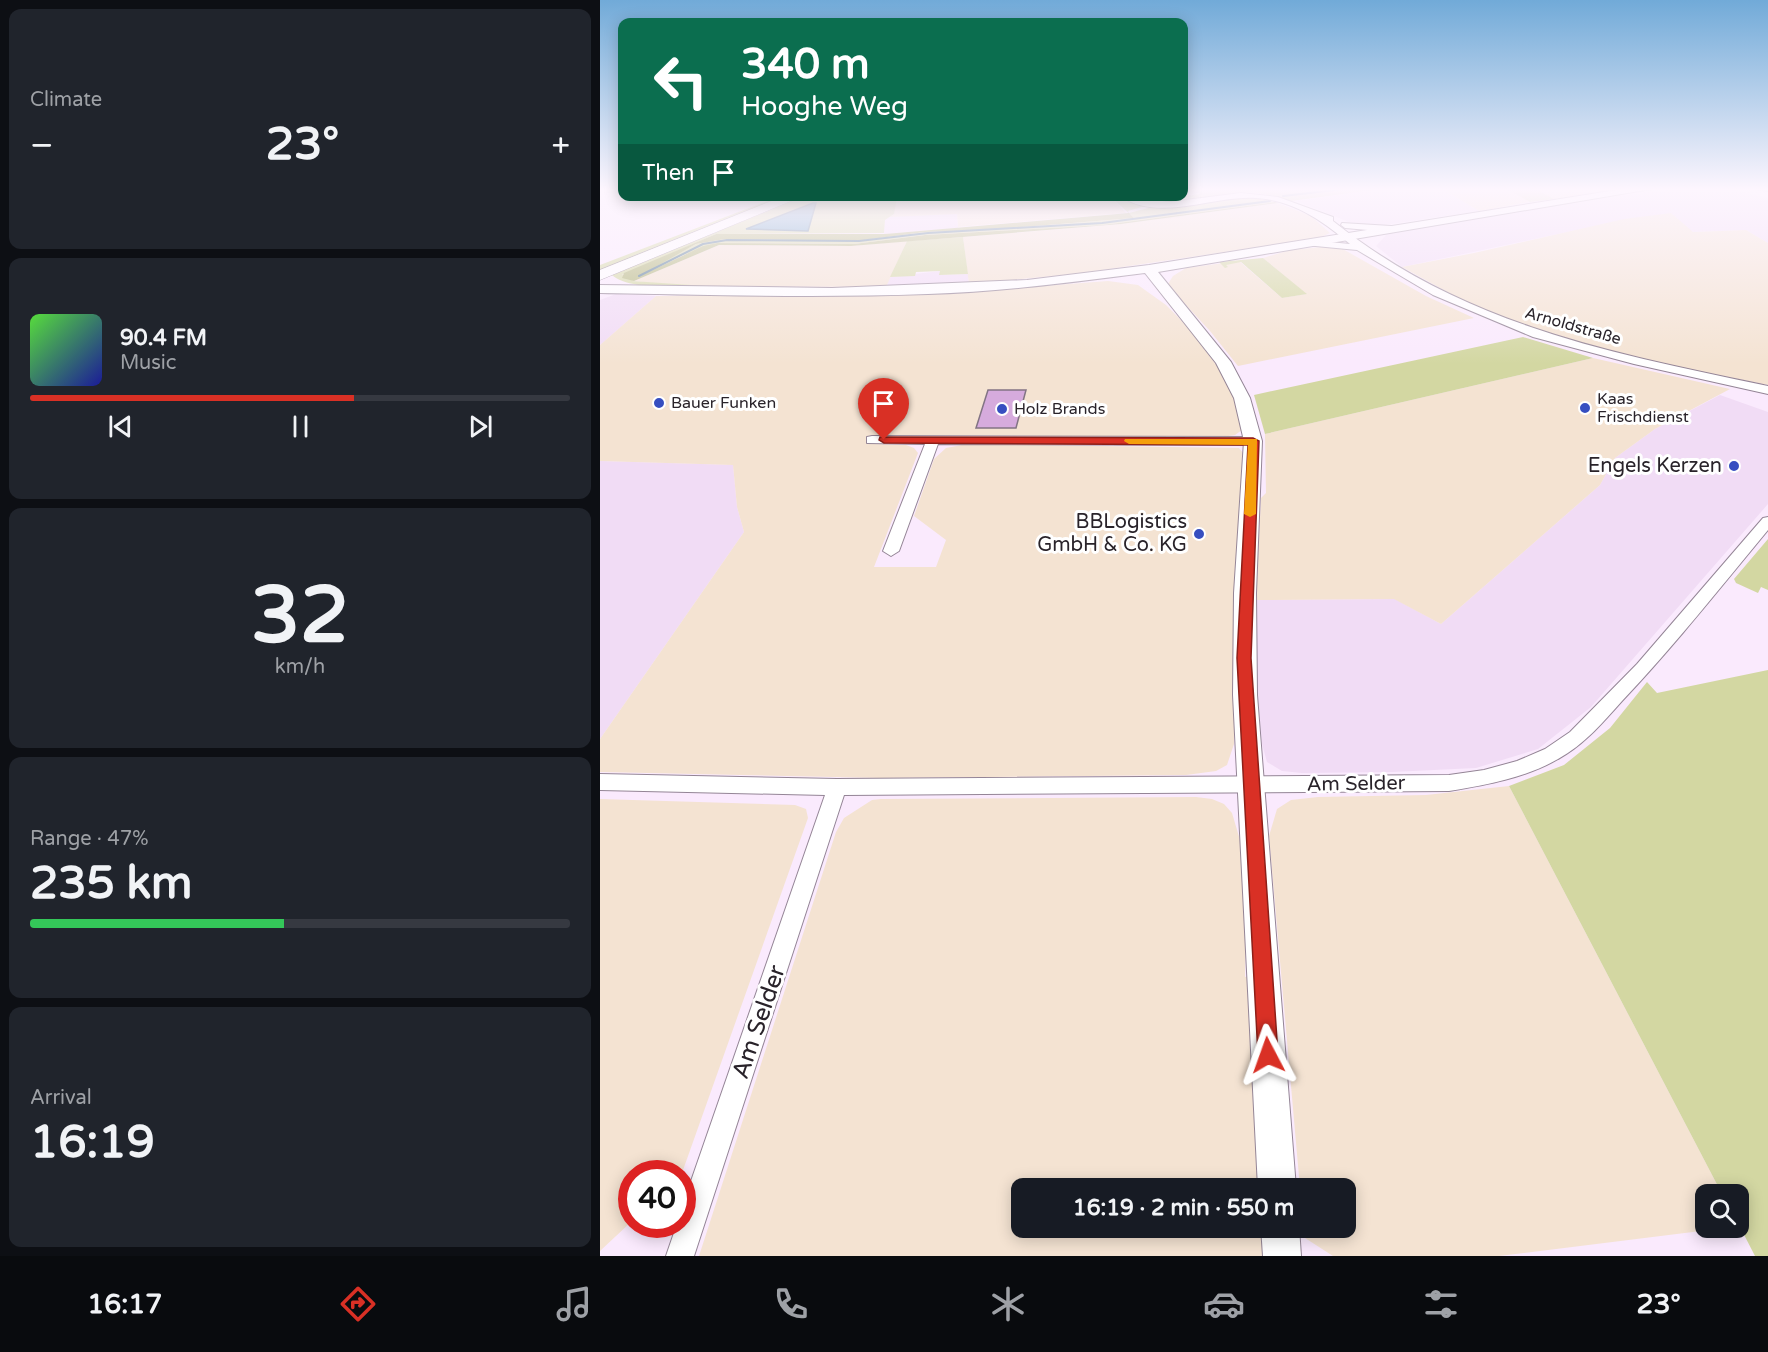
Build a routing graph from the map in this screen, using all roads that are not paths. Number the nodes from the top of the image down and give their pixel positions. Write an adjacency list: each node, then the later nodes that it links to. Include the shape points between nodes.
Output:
1 (685, 247): 5 (main road)
2 (1289, 247): 4 (street)
3 (1365, 247): 6 (street, Arnoldstraße, via 1437,293 1537,335)
4 (1141, 274): 5 (street, via 930,290 658,290); 9 (street, via 1223,362 1247,411)
5 (601, 285)
6 (1768, 390)
7 (872, 440): 8 (street)
8 (933, 440): 9 (street); 11 (street)
9 (1253, 441): 13 (street, via 1244,628)
10 (1768, 521): 13 (street, Am Selder, via 1596,720 1552,754 1484,778 1449,783)
11 (891, 551)
12 (600, 782): 14 (street, Am Selder)
13 (1250, 785): 14 (street, Am Selder); 15 (street)
14 (837, 787): 17 (street, Am Selder)
15 (1276, 1178)
16 (1281, 1238): 18 (street)
17 (680, 1256)
18 (1282, 1256)

